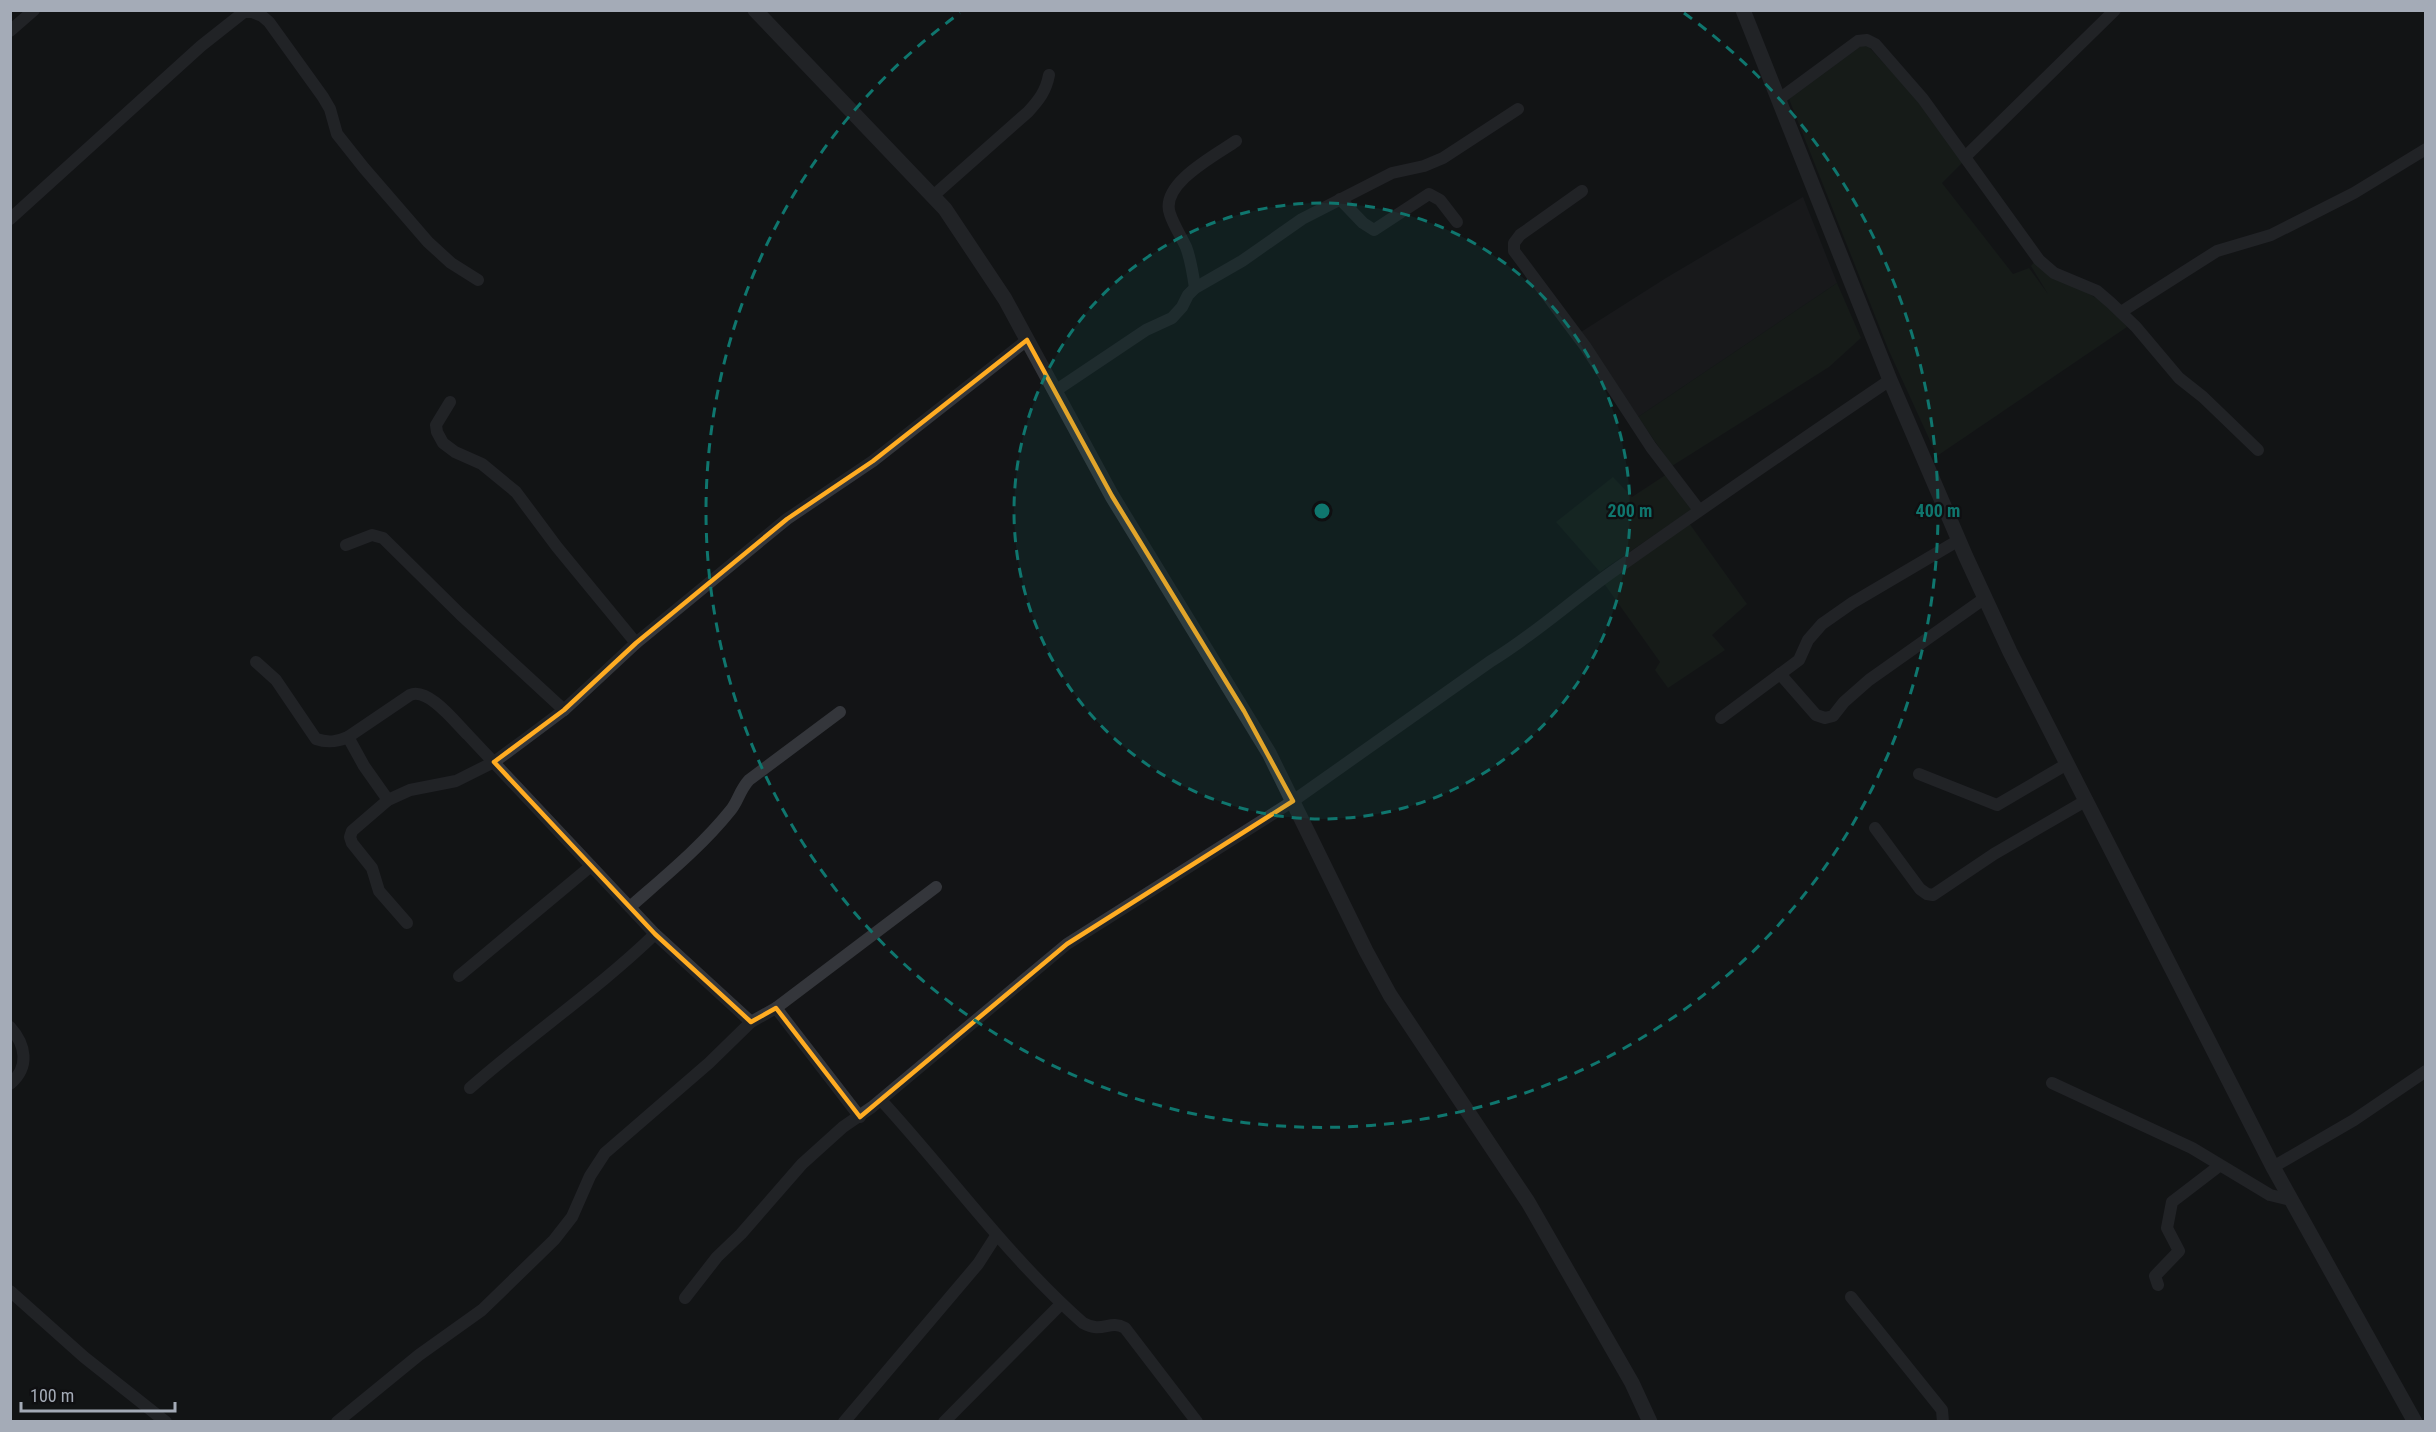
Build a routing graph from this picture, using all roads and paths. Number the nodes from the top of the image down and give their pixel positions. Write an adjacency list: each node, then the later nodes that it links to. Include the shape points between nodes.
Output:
1 (34, 10): 5 (street)
2 (754, 10): 13 (street)
3 (1743, 10): 7 (street)
4 (2115, 10): 11 (street)
5 (10, 31)
6 (1049, 75): 13 (street, via 1040,99 1028,112)
7 (1778, 100): 11 (street, via 1858,41 1867,40 1875,44 1923,99); 21 (street)
8 (1518, 109): 14 (street, via 1443,158 1392,173)
9 (1236, 141): 18 (street, via 1185,176 1169,198 1170,214 1187,249)
10 (2426, 149): 19 (street, via 2354,193 2271,235 2217,251)
11 (1965, 157): 19 (street, via 2039,260 2054,273 2097,291)
12 (1582, 191): 25 (street, via 1520,235 1514,251)
13 (933, 196): 20 (street, via 1005,299)
14 (1340, 199): 16 (street, via 1374,230 1429,194 1440,200); 18 (street)
15 (10, 219): 17 (street, via 201,46 244,12 252,12 269,22 323,97 337,134 364,168 428,242)
16 (1457, 222)
17 (478, 280)
18 (1195, 288): 22 (street, via 1172,318 1146,330)
19 (2121, 312): 24 (street, via 2179,378)
20 (1028, 340): 22 (street); 29 (street, via 873,461 787,519)
21 (1890, 380): 25 (street); 26 (street)
22 (1055, 391): 41 (street, via 1112,496 1244,711)
23 (450, 402): 29 (street, via 436,425 443,443 482,464 516,492)
24 (2258, 450)
25 (1699, 510): 41 (street, via 1520,643)
26 (1959, 540): 28 (street); 31 (street, via 1822,624 1808,640 1799,660)
27 (346, 545): 32 (street, via 372,535 383,538)
28 (1985, 598): 31 (street, via 1869,680 1833,716 1816,716); 37 (street)
29 (636, 643): 32 (street)
30 (256, 663): 35 (street, via 276,680 316,739 338,741)
31 (1780, 674): 34 (street)
32 (564, 710): 36 (street)
33 (840, 712): 45 (street, via 749,780 725,817)
34 (1720, 718)
35 (348, 736): 36 (street, via 417,692 440,707); 39 (street)
36 (494, 762): 39 (street, via 456,781 410,790); 43 (street)
37 (2067, 764): 38 (street, via 1996,805); 40 (street)
38 (1919, 774)
39 (388, 800): 46 (street, via 350,837 372,868 379,891)
40 (2087, 800): 42 (street, via 1933,895 1920,889); 59 (street)
41 (1293, 801): 56 (street, via 1067,944); 72 (street, via 1390,994 1528,1202 1632,1383)
42 (1875, 828)
43 (591, 866): 45 (street); 48 (street)
44 (936, 887): 49 (street)
45 (630, 908): 47 (street)
46 (407, 923)
47 (655, 934): 50 (street); 55 (street, via 597,987)
48 (459, 976)
49 (776, 1008): 50 (street); 57 (street)
50 (751, 1022): 69 (street, via 605,1153 572,1217 554,1240 482,1310)
51 (10, 1027): 54 (street, via 19,1037 24,1068)
52 (2426, 1071): 59 (street, via 2354,1120)
53 (2052, 1083): 58 (street, via 2192,1148)
54 (10, 1084)
55 (470, 1088)
56 (881, 1100): 57 (street); 61 (street)
57 (860, 1117): 65 (street, via 802,1164)
58 (2219, 1166): 60 (street, via 2270,1195); 62 (street, via 2172,1202 2167,1228 2179,1251 2155,1276)
59 (2273, 1167): 60 (street)
60 (2291, 1200): 74 (street)
61 (996, 1236): 66 (street); 70 (street, via 978,1264)
62 (2158, 1285)
63 (10, 1291): 68 (street)
64 (1851, 1297): 73 (street, via 1942,1410)
65 (685, 1298)
66 (1061, 1304): 67 (street, via 1092,1328 1112,1324 1125,1328); 71 (street)
67 (1191, 1419)
68 (166, 1422)
69 (337, 1422)
70 (843, 1422)
71 (944, 1422)
72 (1650, 1422)
73 (1943, 1422)
74 (2415, 1422)

